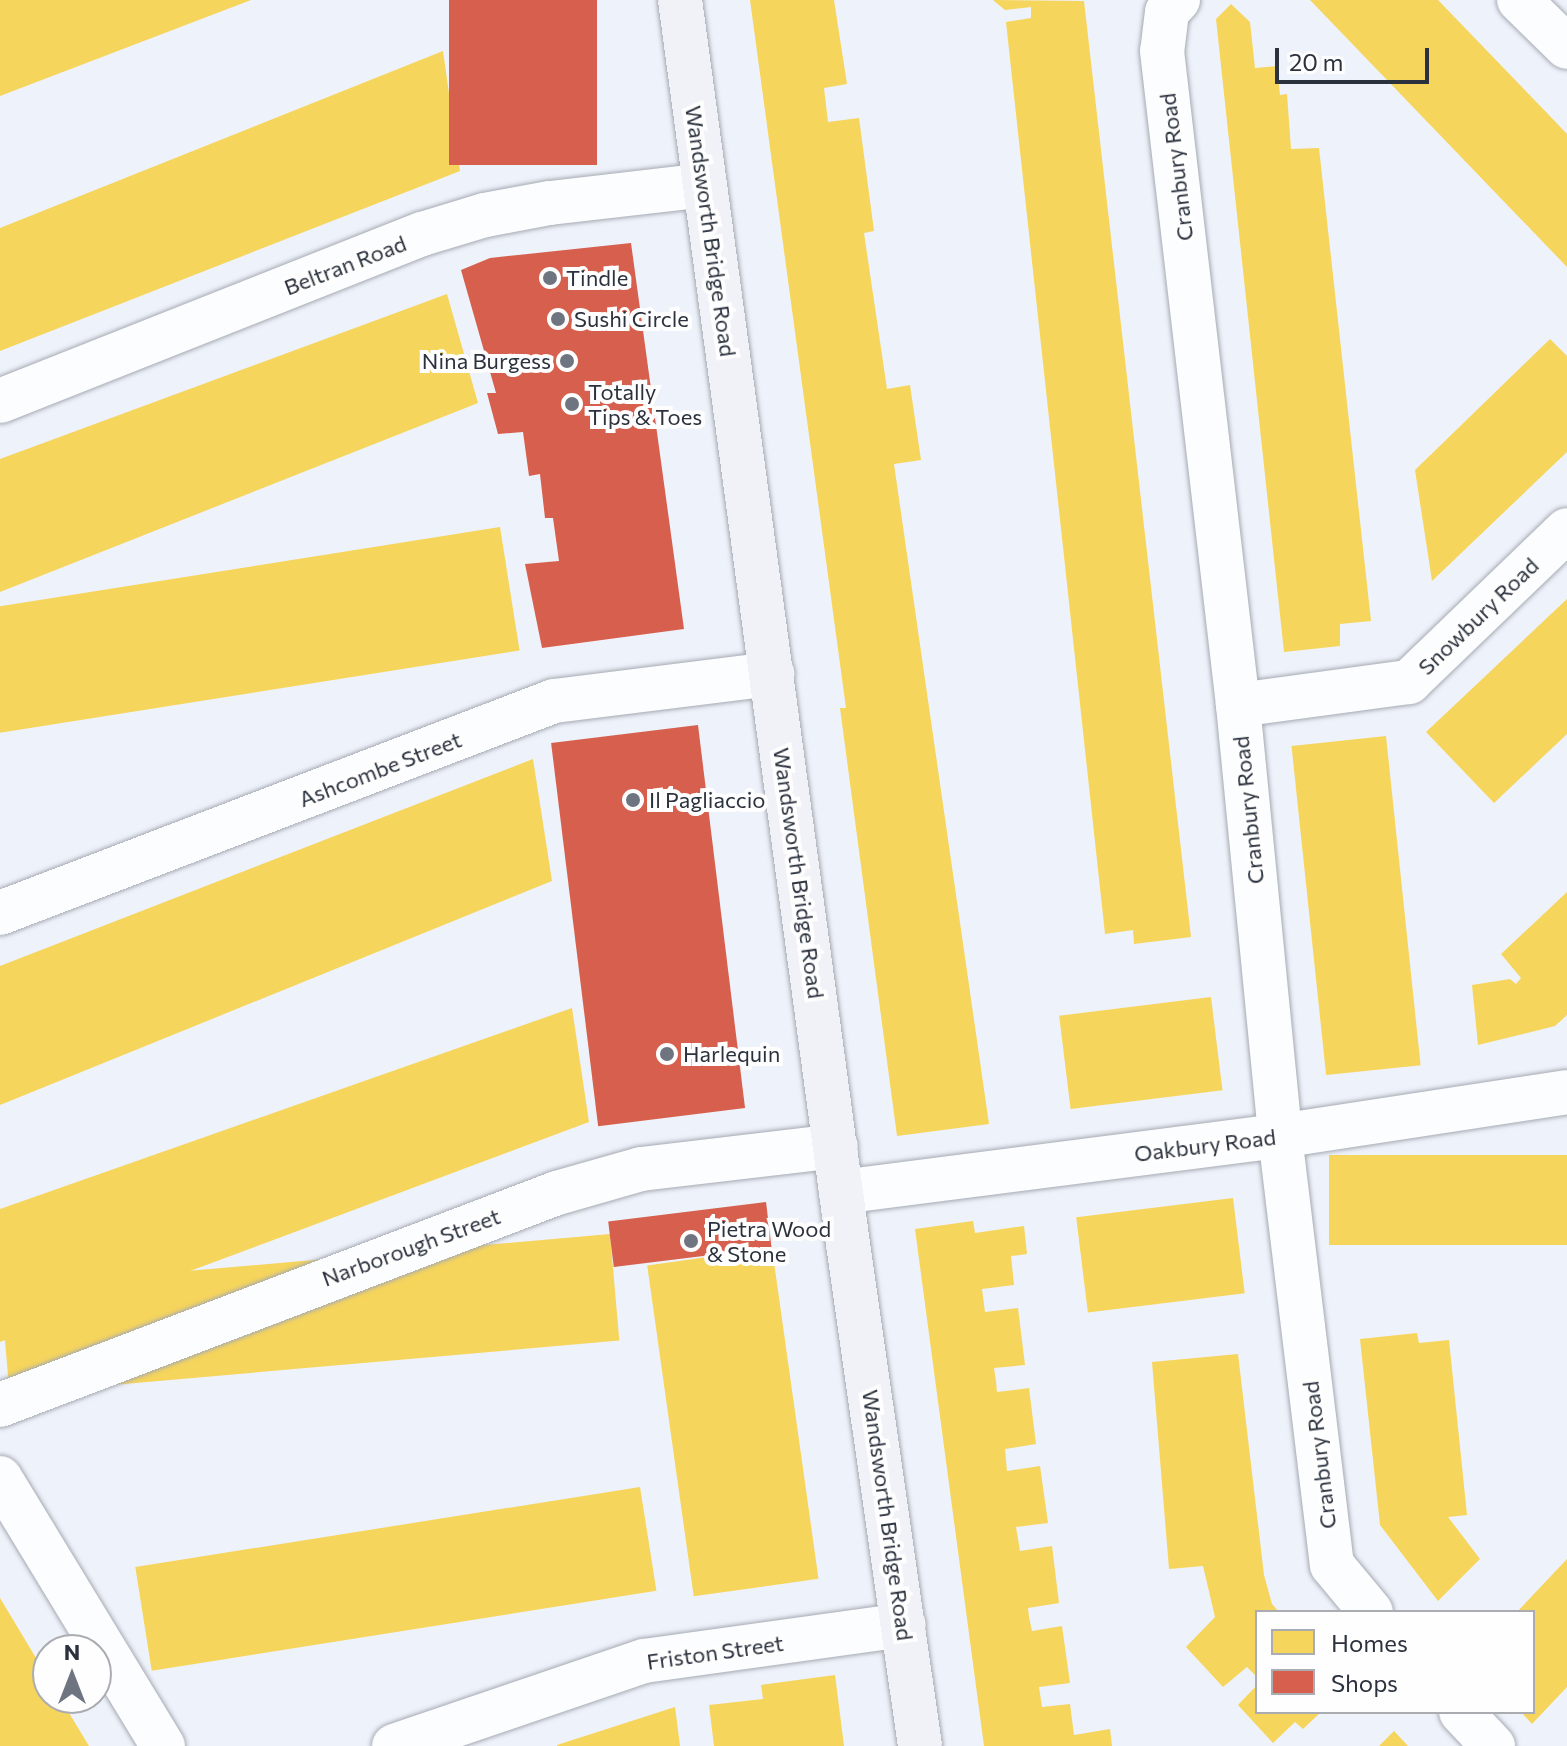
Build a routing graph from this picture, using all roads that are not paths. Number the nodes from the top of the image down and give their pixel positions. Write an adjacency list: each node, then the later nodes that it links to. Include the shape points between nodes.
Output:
1 (680, 0): 5 (main road, Wandsworth Bridge Road)
2 (1178, 0): 9 (street, Cranbury Road, via 1167,12 1162,51)
3 (1519, 0): 4 (street)
4 (1567, 47)
5 (705, 185): 6 (street, Beltran Road, via 550,203 422,234); 8 (main road, Wandsworth Bridge Road)
6 (0, 401)
7 (1567, 530): 9 (street, Snowbury Road, via 1409,682)
8 (772, 674): 10 (street, Ashcombe Street, via 554,701); 13 (main road, Wandsworth Bridge Road)
9 (1238, 705): 12 (street, Cranbury Road)
10 (0, 913)
11 (1567, 1092): 12 (street, Oakbury Road)
12 (1280, 1136): 14 (street, Oakbury Road); 17 (street, Cranbury Road, via 1332,1565)
13 (836, 1146): 14 (main road, Wandsworth Bridge Road); 15 (street, Narborough Street, via 641,1169 557,1193)
14 (841, 1192): 18 (main road, Wandsworth Bridge Road)
15 (0, 1405)
16 (0, 1478): 20 (street)
17 (1369, 1610)
18 (904, 1625): 21 (street, Friston Street, via 644,1661); 22 (main road, Wandsworth Bridge Road)
19 (1463, 1714): 23 (street)
20 (163, 1746)
21 (394, 1746)
22 (920, 1746)
23 (1493, 1746)

